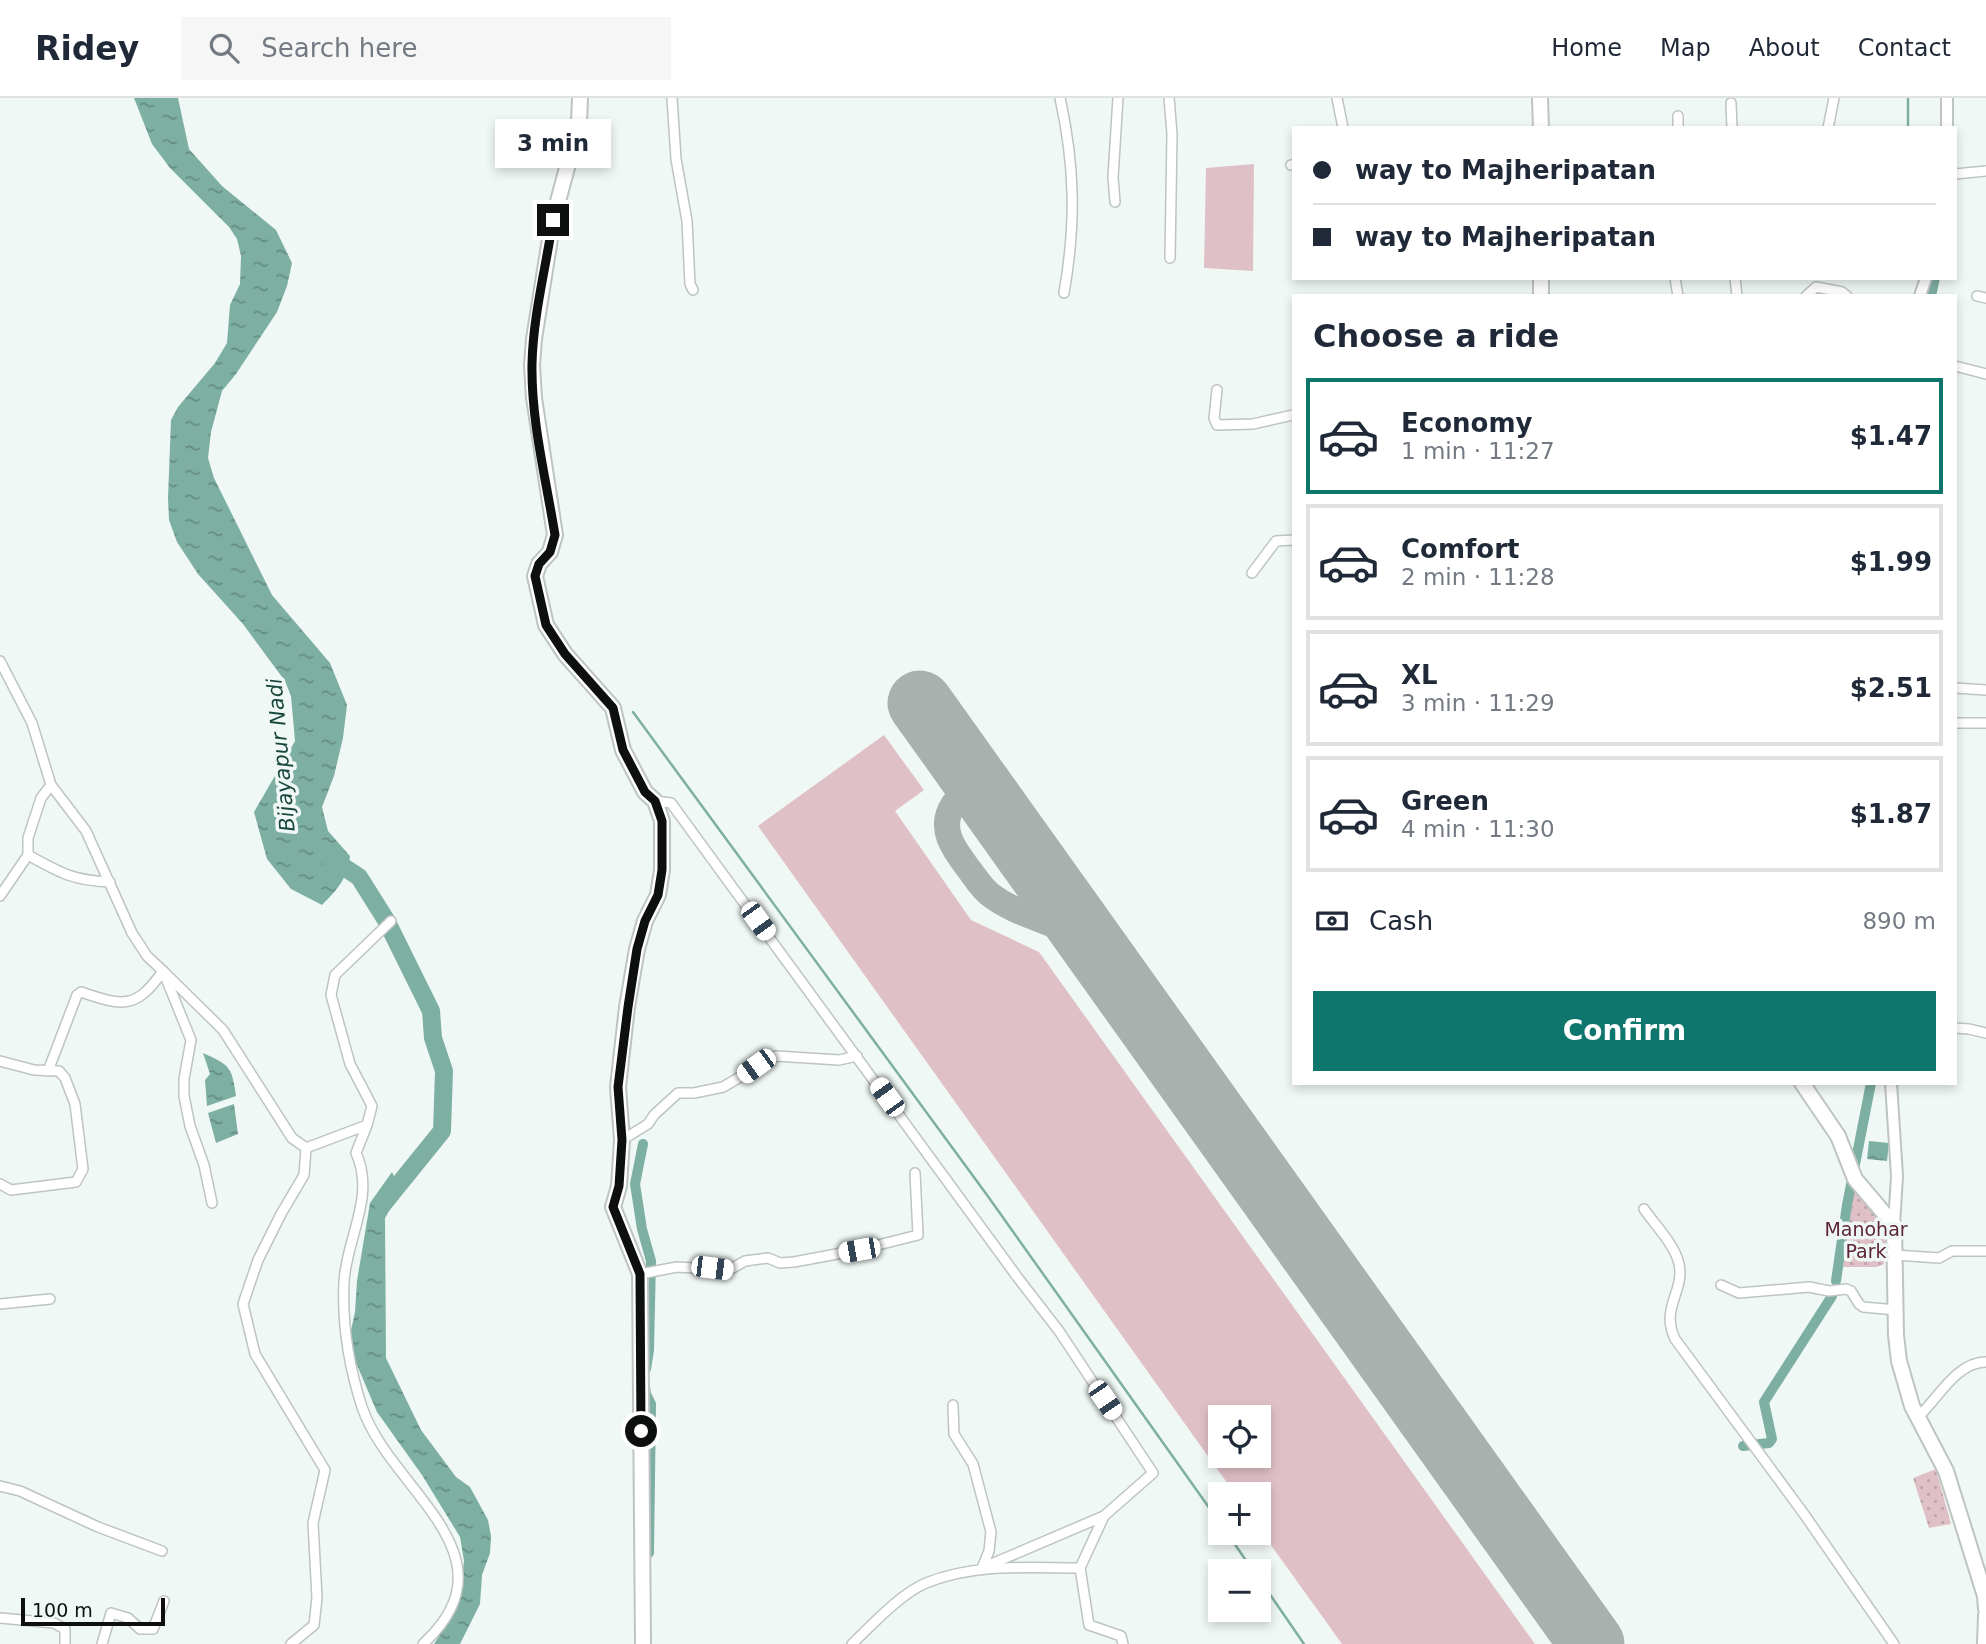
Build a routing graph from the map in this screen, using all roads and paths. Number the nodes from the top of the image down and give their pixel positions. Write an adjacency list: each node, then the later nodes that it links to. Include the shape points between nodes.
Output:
1 (580, 98): 38 (main road, via 579,123 553,220 534,339 534,398 555,535 535,576 546,625 613,708 623,750 645,792)
2 (672, 98): 23 (street)
3 (1060, 98): 24 (street, via 1073,171 1072,245)
4 (1118, 98): 20 (street)
5 (1168, 98): 21 (street, via 1172,134)
6 (1337, 98): 12 (street)
7 (1540, 98): 13 (main road)
8 (1834, 98): 16 (street)
9 (1947, 98): 17 (street)
10 (1731, 103): 15 (street)
11 (1678, 116): 14 (street)
12 (1343, 126)
13 (1541, 126)
14 (1678, 126)
15 (1732, 126)
16 (1828, 126)
17 (1947, 126)
18 (1986, 171): 19 (street)
19 (1957, 174)
20 (1115, 202)
21 (1170, 258)
22 (1815, 283): 25 (street)
23 (693, 290)
24 (1065, 293)
25 (1844, 294)
26 (1957, 367): 27 (street)
27 (1986, 374)
28 (1217, 390): 29 (street, via 1217,425 1253,424)
29 (1292, 415)
30 (1292, 540): 31 (street, via 1276,541)
31 (1252, 573)
32 (0, 661): 37 (street, via 32,723)
33 (1957, 688): 34 (street)
34 (1986, 690)
35 (1957, 723): 36 (street)
36 (1986, 723)
37 (51, 785): 39 (street, via 32,824); 40 (street, via 86,831)
38 (655, 801): 46 (street, via 671,803); 52 (main road, via 662,821 662,870 658,895 637,949 629,995 618,1087)
39 (28, 855): 40 (street, via 64,875); 41 (street)
40 (110, 882): 43 (street, via 132,933)
41 (0, 896)
42 (388, 923): 51 (street, via 335,975 331,995 350,1064 372,1106)
43 (163, 971): 48 (street, via 133,1001 116,1004 81,992 77,995); 53 (street, via 223,1030 292,1138); 56 (street, via 191,1040 184,1096)
44 (1957, 1028): 45 (street)
45 (1986, 1033)
46 (858, 1056): 52 (street, via 839,1060 776,1056 723,1087 678,1093 648,1124); 70 (street, via 1059,1331 1151,1470 1151,1476)
47 (0, 1061): 48 (street)
48 (48, 1071): 55 (street, via 58,1071 65,1078 75,1104 83,1169 76,1182 11,1190)
49 (1803, 1085): 58 (main road, via 1838,1136 1855,1179)
50 (1891, 1085): 58 (street, via 1897,1176)
51 (367, 1125): 53 (street); 82 (street, via 356,1153 364,1169 363,1193 344,1279 343,1320 363,1410 456,1553 459,1581 450,1609)
52 (622, 1140): 61 (main road, via 613,1207)
53 (306, 1148): 81 (street, via 304,1175 258,1260 243,1304 256,1354 325,1470 313,1524 314,1626)
54 (915, 1173): 61 (street, via 918,1235 794,1262 768,1258 745,1261 729,1270 677,1267)
55 (0, 1184)
56 (212, 1203)
57 (1644, 1209): 87 (street, via 1679,1264 1669,1316 1675,1339)
58 (1894, 1225): 60 (main road)
59 (1986, 1251): 60 (street, via 1952,1251 1940,1258)
60 (1895, 1255): 65 (main road)
61 (640, 1274): 83 (main road)
62 (1721, 1285): 65 (street, via 1739,1293 1799,1287 1846,1289 1863,1307)
63 (50, 1299): 64 (street)
64 (0, 1304)
65 (1896, 1310): 68 (main road, via 1899,1361)
66 (1986, 1362): 68 (street, via 1974,1363 1960,1373)
67 (953, 1405): 72 (street, via 954,1434 973,1464 991,1532)
68 (1918, 1417): 75 (main road, via 1946,1471)
69 (0, 1486): 71 (street)
70 (1104, 1516): 72 (street); 73 (street)
71 (162, 1551)
72 (982, 1567): 73 (street); 78 (street, via 924,1584 877,1617)
73 (1080, 1568): 86 (street, via 1089,1625 1121,1636)
74 (164, 1601): 80 (street, via 153,1629 141,1629 128,1618 111,1613)
75 (1986, 1609)
76 (1986, 1615): 88 (main road)
77 (0, 1618): 79 (street, via 54,1623 65,1629)
78 (865, 1632): 84 (street); 85 (street)
79 (65, 1644)
80 (102, 1644)
81 (291, 1644)
82 (423, 1644)
83 (643, 1644)
84 (852, 1644)
85 (866, 1644)
86 (1123, 1644)
87 (1894, 1644)
88 (1985, 1644)

